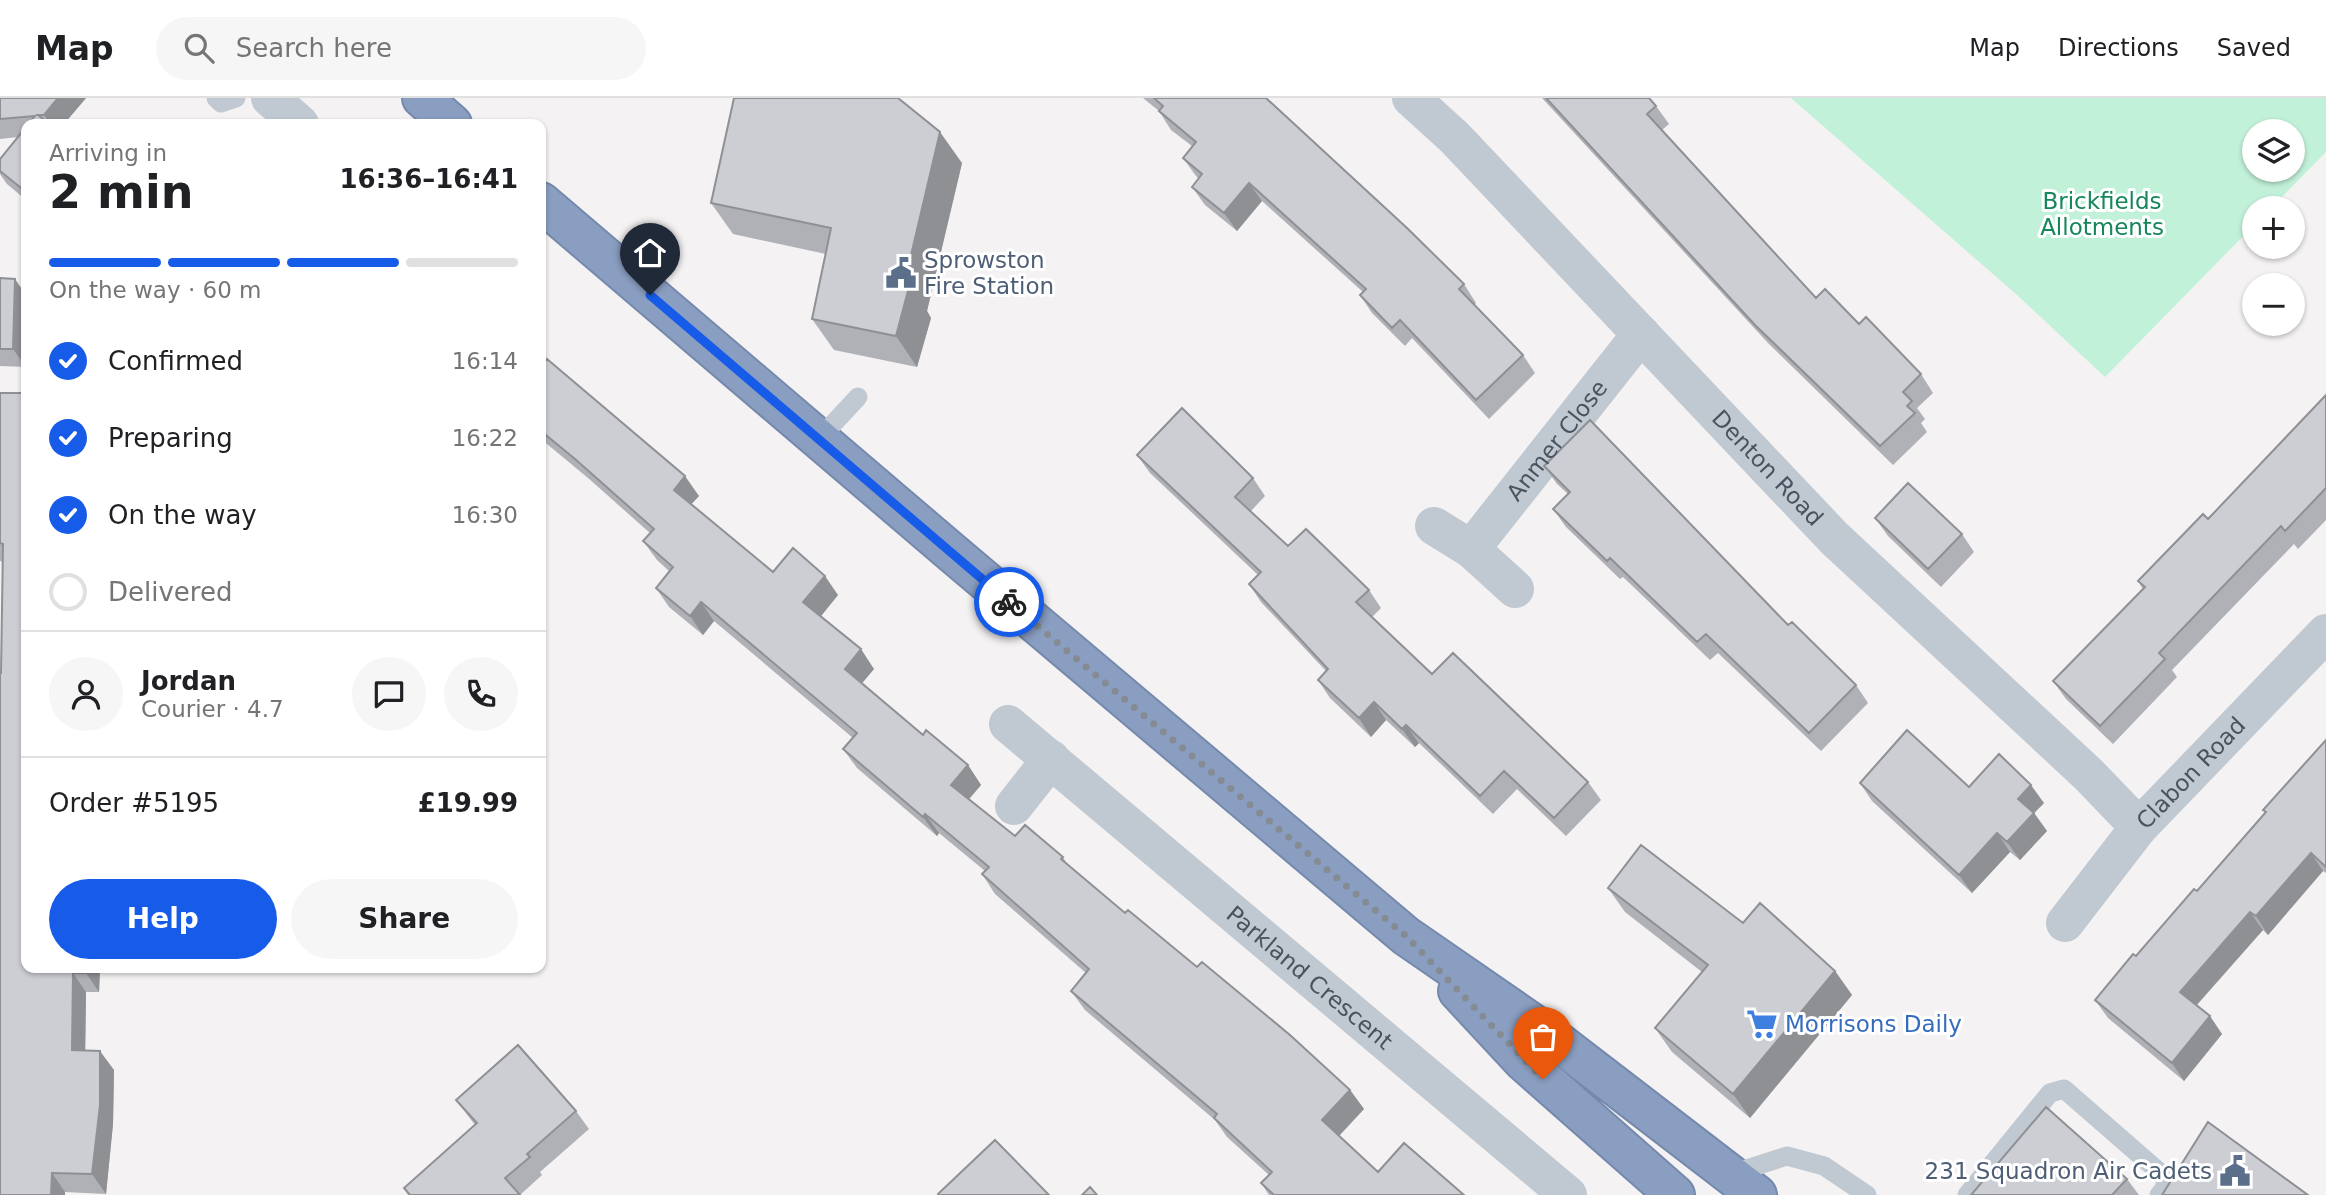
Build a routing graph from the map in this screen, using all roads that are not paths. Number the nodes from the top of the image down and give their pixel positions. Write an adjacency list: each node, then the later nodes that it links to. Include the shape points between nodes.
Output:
1 (215, 98): 2 (lane, via 221,103)
2 (236, 98)
3 (270, 98): 6 (street)
4 (422, 98): 7 (highway)
5 (1411, 98): 9 (street, Denton Road)
6 (294, 119)
7 (446, 119)
8 (546, 206): 11 (highway)
9 (1642, 334): 13 (street, Anmer Close); 19 (street, Denton Road, via 1834,538)
10 (858, 397): 11 (lane)
11 (819, 439): 21 (highway)
12 (1434, 526): 13 (street)
13 (1471, 549): 14 (street)
14 (1515, 589)
15 (2326, 633): 19 (street, Clabon Road)
16 (1008, 724): 17 (street, Parkland Crescent)
17 (1051, 759): 18 (street); 23 (street, Parkland Crescent)
18 (1014, 806)
19 (2139, 827): 20 (street, Clabon Road)
20 (2065, 923)
21 (1406, 936): 22 (highway, via 1545,1032); 24 (highway, via 1523,1060)
22 (1744, 1185): 25 (lane, via 1787,1156 1824,1166)
23 (1568, 1195)
24 (1675, 1195)
25 (1867, 1195)
26 (1967, 1195): 27 (lane, via 2050,1093 2064,1088 2165,1177)
27 (2159, 1195)

